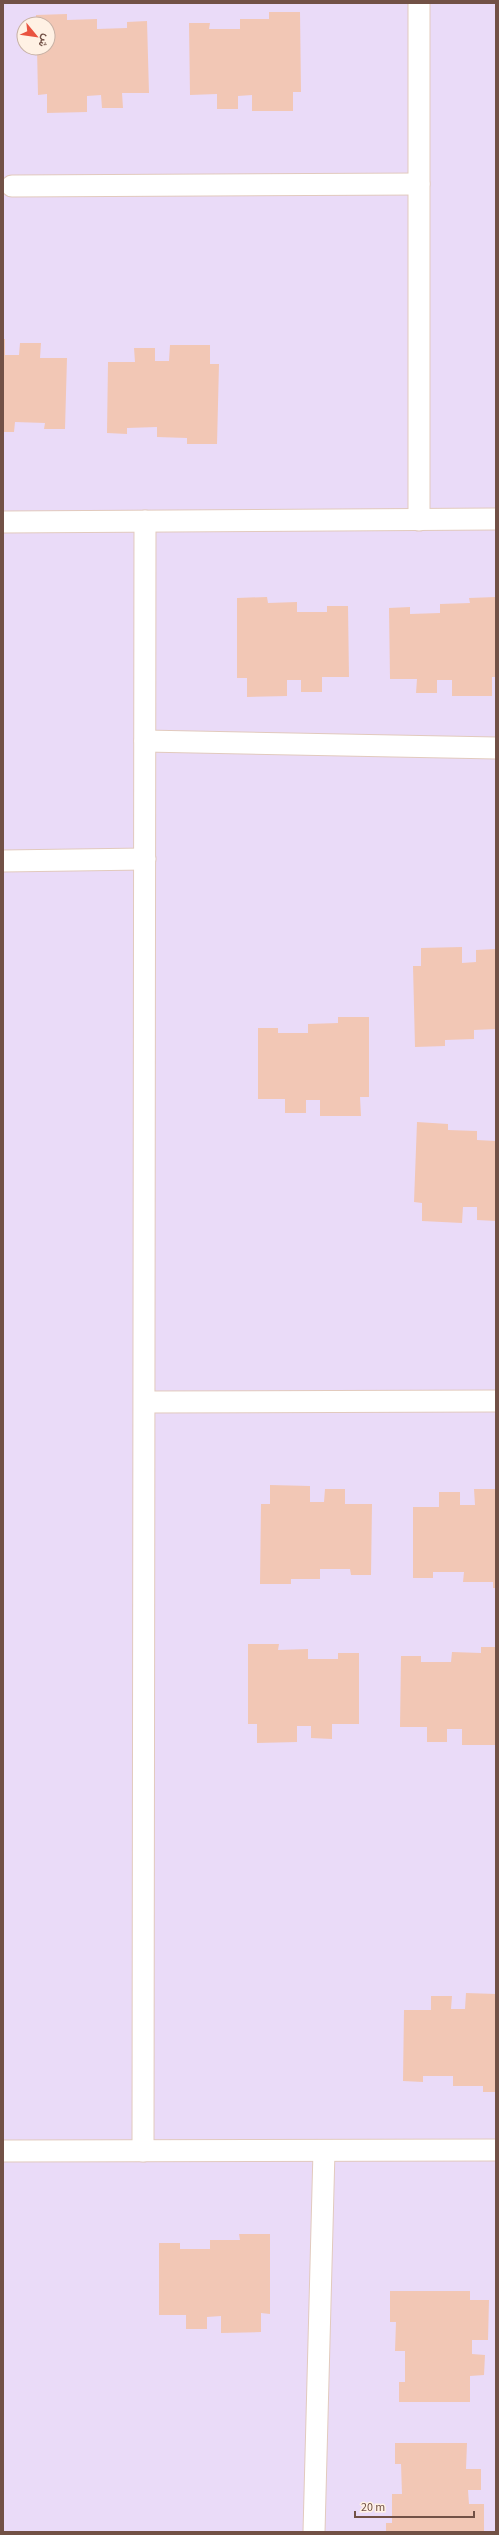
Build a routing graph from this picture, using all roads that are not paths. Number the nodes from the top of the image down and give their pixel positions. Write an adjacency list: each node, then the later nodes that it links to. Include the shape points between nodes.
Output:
1 (419, 3): 2 (lane)
2 (419, 184): 3 (lane); 5 (lane)
3 (12, 186)
4 (496, 519): 5 (lane)
5 (419, 520): 6 (lane)
6 (145, 521): 7 (lane); 8 (lane)
7 (3, 522)
8 (145, 740): 9 (lane); 10 (lane)
9 (496, 748)
10 (145, 858): 11 (lane); 13 (lane)
11 (3, 861)
12 (496, 1400): 13 (lane)
13 (145, 1402): 15 (lane)
14 (496, 2150): 16 (lane)
15 (143, 2151): 16 (lane); 17 (lane)
16 (324, 2151): 18 (lane)
17 (3, 2152)
18 (314, 2532)

